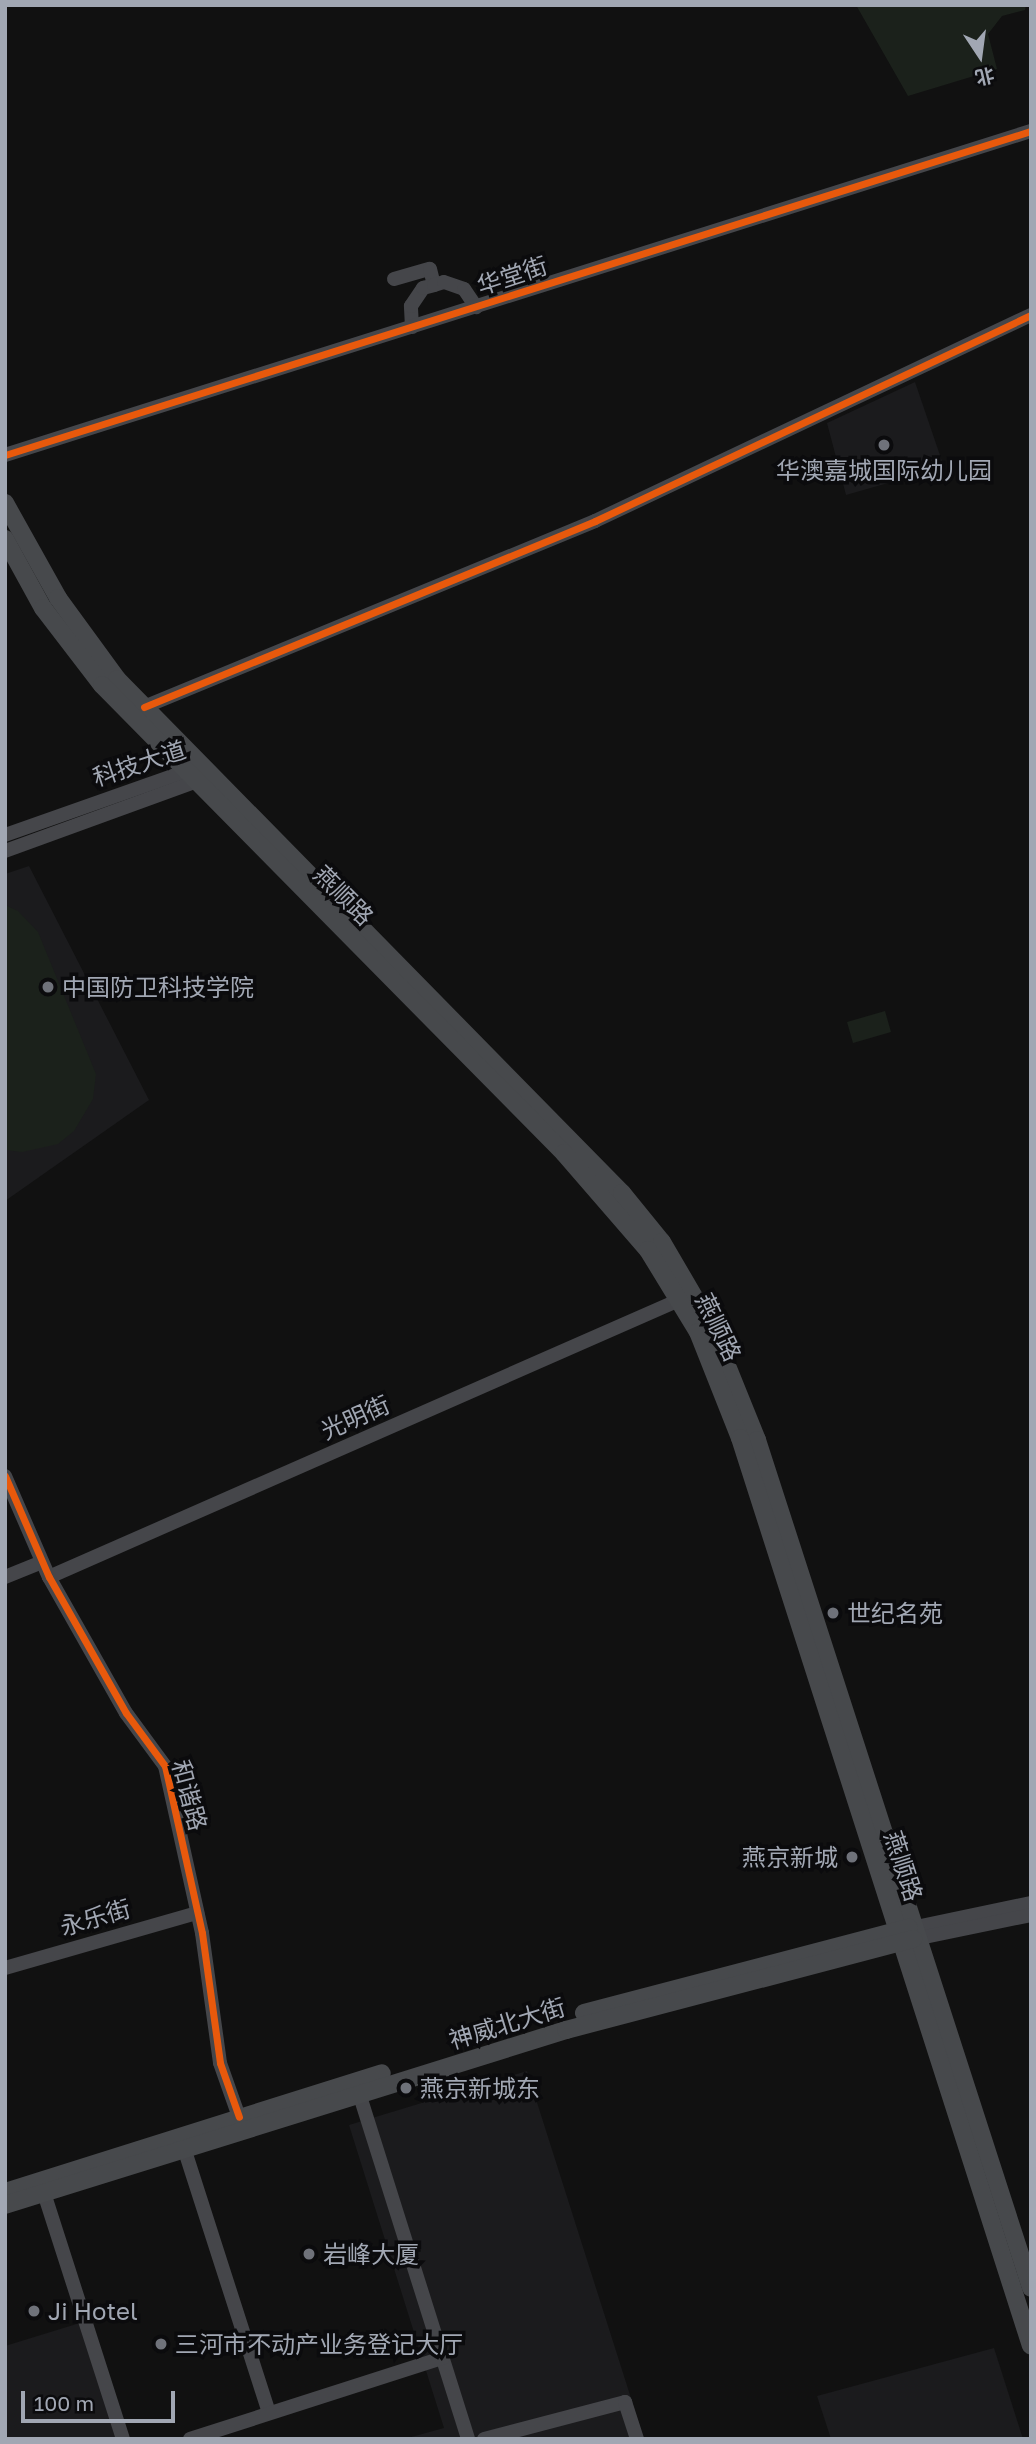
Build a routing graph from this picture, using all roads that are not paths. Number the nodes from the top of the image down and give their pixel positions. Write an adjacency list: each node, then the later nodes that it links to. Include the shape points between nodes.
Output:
1 (1031, 131): 4 (street, 华堂街)
2 (394, 279): 3 (street, via 430,269)
3 (434, 285): 4 (street, via 444,282 464,289); 6 (street, via 424,288 411,306)
4 (476, 307): 6 (street, 华堂街)
5 (1031, 315): 10 (street, via 595,521)
6 (412, 327): 7 (street, 华堂街)
7 (5, 455)
8 (5, 503): 10 (main road, 燕顺路, via 86,640)
9 (5, 539): 11 (main road, 燕顺路, via 72,649)
10 (144, 707): 11 (main road, 燕顺路)
11 (195, 772): 12 (street, 科技大道); 13 (street, 科技大道); 14 (main road, 燕顺路, via 564,1153 648,1250); 22 (main road, 燕顺路, via 577,1144 662,1242 711,1326 757,1440)
12 (5, 835)
13 (5, 851)
14 (679, 1300): 18 (street, 光明街); 22 (main road, 燕顺路, via 698,1332 740,1438)
15 (5, 1476): 16 (street, 和谐路)
16 (42, 1562): 17 (street); 18 (street, 和谐路)
17 (5, 1577)
18 (49, 1577): 20 (street, 和谐路, via 131,1720 165,1766)
19 (1031, 1903): 22 (street, 神威北大街)
20 (197, 1913): 23 (street, 永乐街); 25 (street, 和谐路, via 220,2063)
21 (1031, 1915): 22 (street, 神威北大街)
22 (910, 1934): 24 (main road, 神威北大街); 25 (main road, 神威北大街, via 562,2019); 30 (main road, 燕顺路); 31 (main road, 燕顺路)
23 (5, 1968)
24 (359, 2093): 26 (main road, 神威北大街); 32 (street)
25 (239, 2117): 27 (main road, 神威北大街)
26 (184, 2148): 28 (main road, 神威北大街); 33 (street)
27 (5, 2192)
28 (44, 2193): 29 (main road, 神威北大街); 34 (street)
29 (5, 2205)
30 (1031, 2288)
31 (1031, 2346)
32 (443, 2358): 33 (street); 36 (street)
33 (269, 2413): 35 (street)
34 (123, 2439)
35 (190, 2439)
36 (468, 2439)
37 (484, 2439): 38 (street, via 625,2402)
38 (637, 2439)

